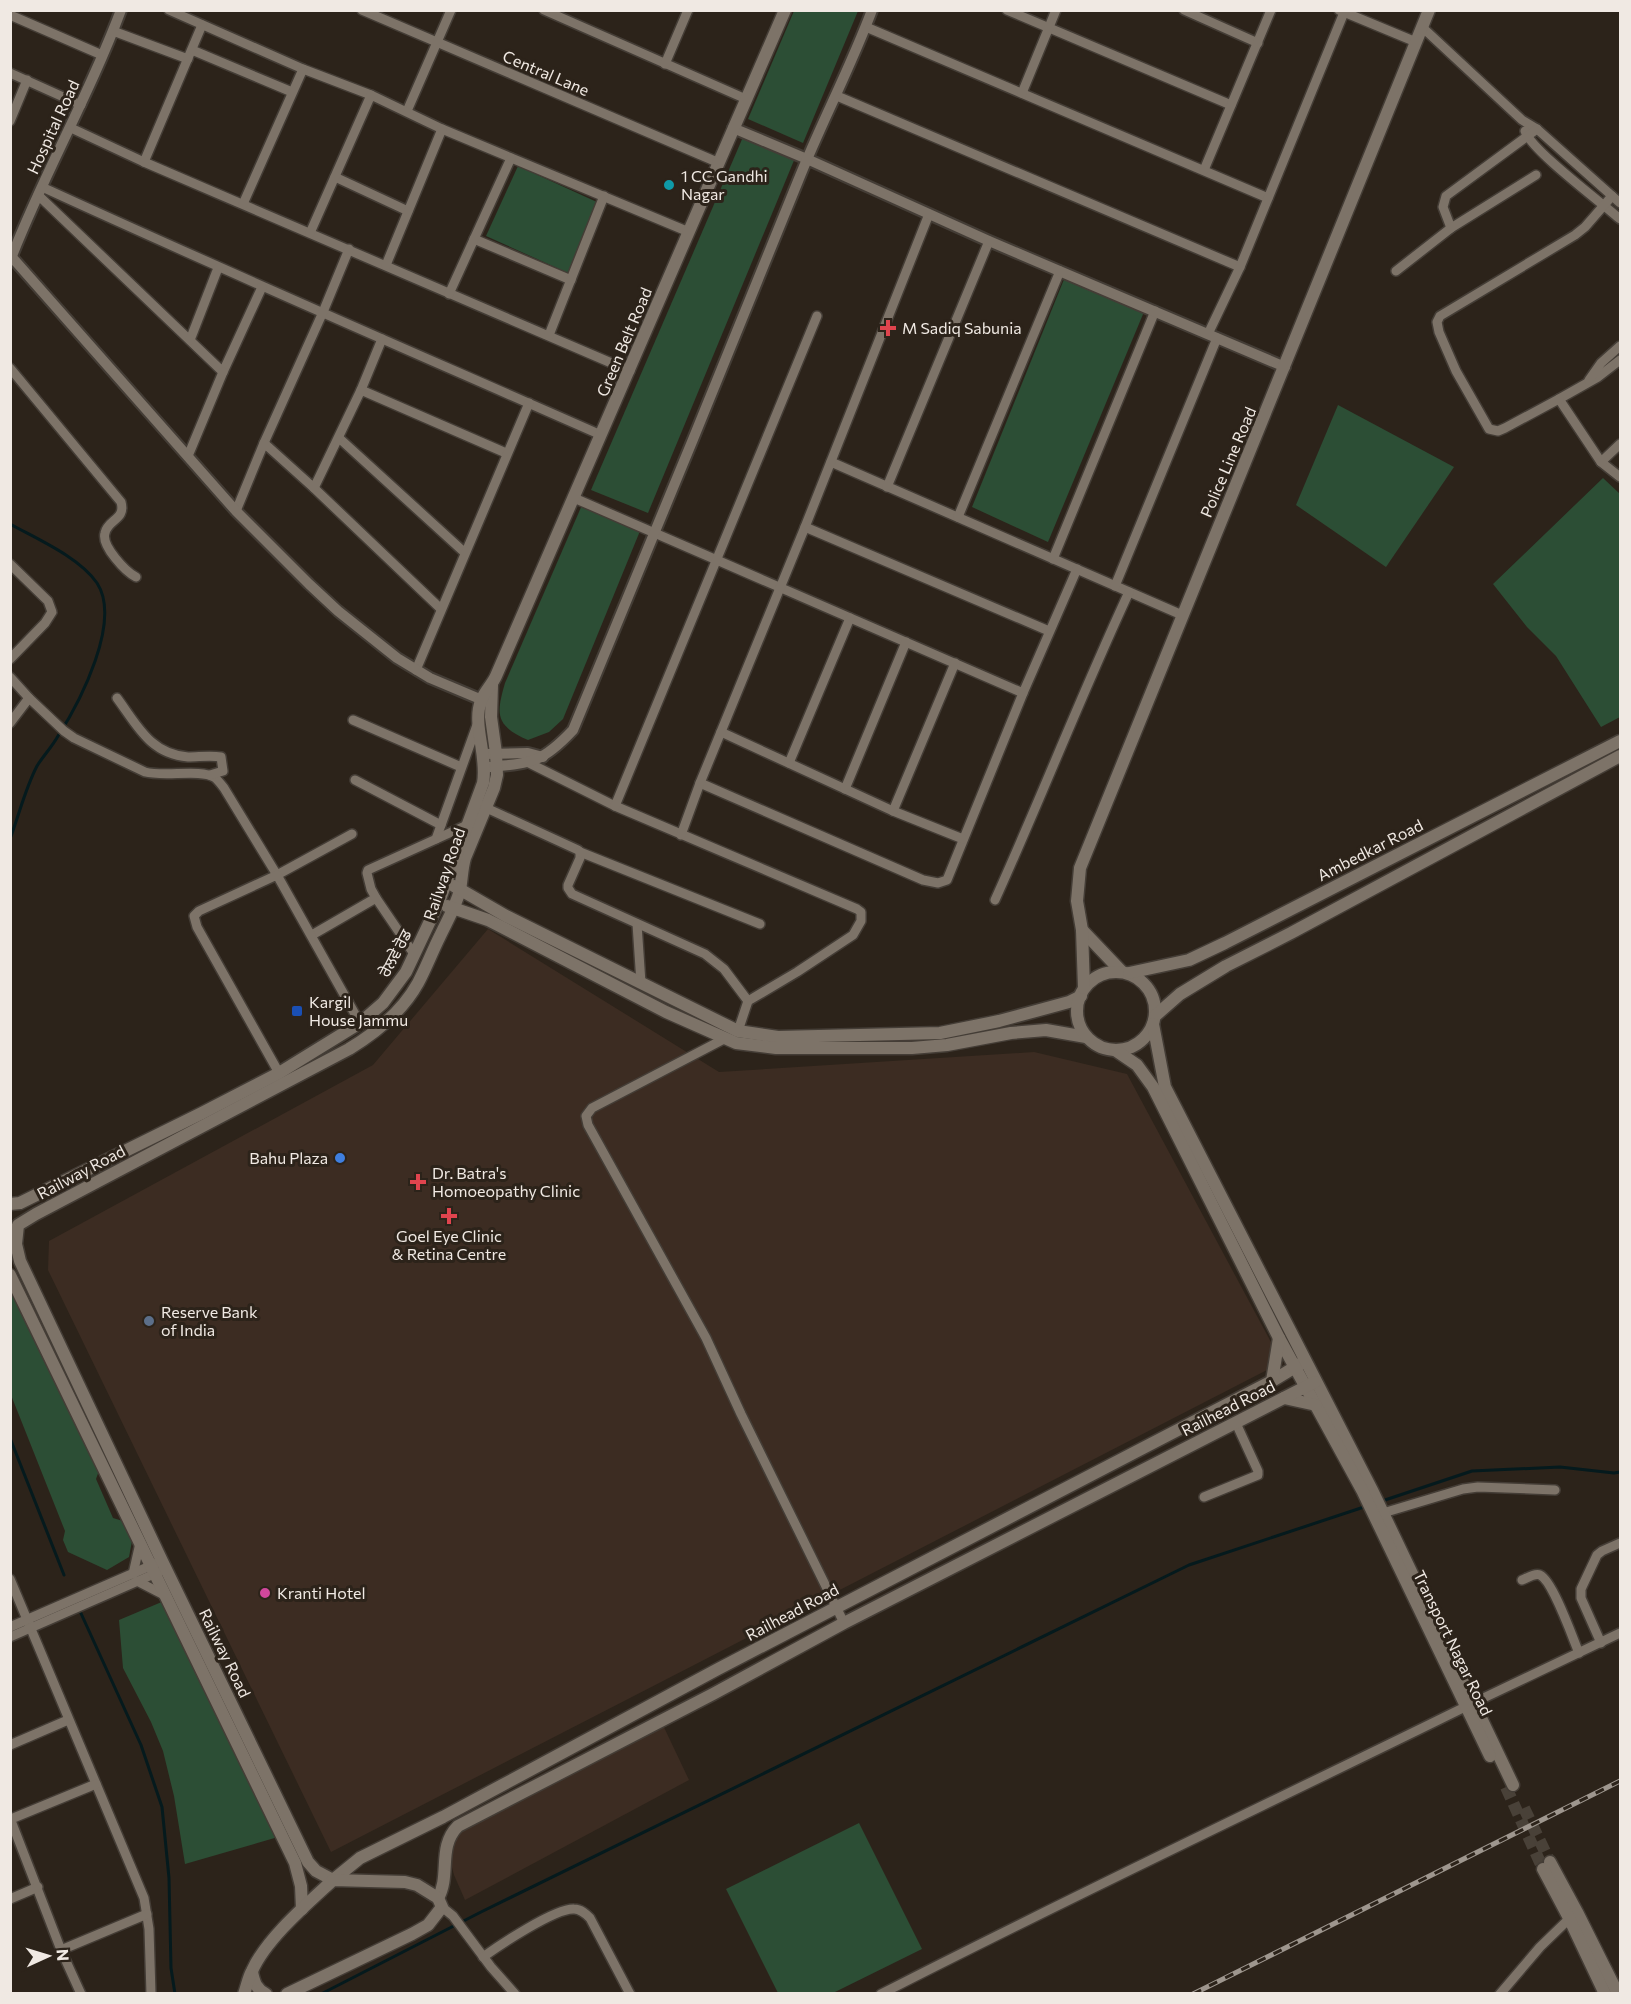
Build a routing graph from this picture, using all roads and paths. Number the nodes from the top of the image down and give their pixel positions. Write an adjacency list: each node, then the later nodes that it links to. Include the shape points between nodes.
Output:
1 (121, 10): 20 (street, Hospital Road)
2 (169, 10): 16 (street)
3 (362, 10): 22 (street, Central Lane)
4 (451, 10): 22 (street)
5 (544, 10): 26 (street)
6 (688, 10): 26 (street)
7 (785, 10): 34 (main road, Green Belt Road)
8 (872, 10): 17 (street)
9 (1007, 10): 19 (street)
10 (1056, 10): 19 (street)
11 (1184, 10): 23 (street)
12 (1271, 10): 23 (street)
13 (1429, 10): 18 (main road, Police Line Road)
14 (1343, 11): 21 (street); 55 (street)
15 (10, 15): 25 (street)
16 (202, 25): 24 (street); 27 (street)
17 (866, 27): 31 (street); 33 (street)
18 (1422, 27): 21 (main road, Police Line Road); 38 (street)
19 (1049, 28): 31 (street); 36 (street)
20 (113, 31): 24 (street); 25 (street, Hospital Road)
21 (1416, 42): 86 (main road, Police Line Road)
22 (438, 43): 37 (street); 48 (street, Central Lane)
23 (1258, 43): 36 (street)
24 (190, 55): 30 (street); 47 (street)
25 (102, 56): 35 (street, Hospital Road)
26 (665, 64): 34 (street)
27 (303, 69): 30 (street); 32 (street)
28 (10, 73): 29 (street)
29 (27, 80): 35 (street); 39 (street)
30 (292, 92): 57 (street)
31 (1022, 93): 49 (street)
32 (371, 95): 37 (street); 51 (street)
33 (837, 96): 46 (street); 70 (street)
34 (746, 99): 41 (main road, Green Belt Road)
35 (81, 105): 40 (street, Hospital Road)
36 (1231, 105): 49 (street)
37 (407, 111): 42 (street)
38 (1522, 120): 43 (street); 44 (street)
39 (10, 121)
40 (71, 128): 47 (street); 52 (street, Hospital Road)
41 (733, 128): 46 (street); 48 (main road, Green Belt Road)
42 (442, 129): 45 (street); 59 (street)
43 (1537, 129): 44 (street); 54 (street)
44 (1527, 136): 58 (street); 62 (street, via 1446,196 1443,207)
45 (511, 158): 53 (street); 65 (street)
46 (807, 159): 60 (street); 109 (street)
47 (144, 162): 57 (street)
48 (717, 162): 63 (main road, Green Belt Road)
49 (1204, 170): 55 (street)
50 (1536, 175): 62 (street)
51 (335, 177): 59 (street); 64 (street)
52 (40, 191): 68 (street, Hospital Road); 71 (street); 83 (street)
53 (603, 196): 63 (street); 74 (street)
54 (1612, 196): 56 (street); 58 (street)
55 (1268, 198): 70 (street)
56 (1620, 203)
57 (243, 204): 64 (street)
58 (1605, 206): 61 (street); 92 (street, via 1575,235 1440,316 1437,322 1456,371 1489,429 1505,428)
59 (408, 211): 69 (street)
60 (928, 214): 66 (street); 100 (street)
61 (1620, 219)
62 (1451, 228): 73 (street)
63 (689, 232): 88 (main road, Green Belt Road)
64 (310, 234): 67 (street)
65 (474, 239): 74 (street); 76 (street)
66 (989, 241): 72 (street); 103 (street)
67 (349, 249): 69 (street); 78 (street)
68 (11, 258): 99 (street)
69 (386, 265): 76 (street)
70 (1240, 267): 81 (street)
71 (218, 268): 75 (street); 83 (street)
72 (1060, 271): 77 (street); 107 (street)
73 (1396, 271)
74 (571, 280): 80 (street)
75 (262, 287): 78 (street); 89 (street)
76 (449, 294): 80 (street)
77 (1155, 311): 81 (street); 111 (street)
78 (323, 312): 82 (street); 96 (street)
79 (818, 316): 112 (street)
80 (549, 335): 88 (street)
81 (1213, 336): 86 (street); 116 (street)
82 (382, 339): 91 (street); 93 (street)
83 (190, 340): 89 (street)
84 (1620, 346): 90 (street)
85 (1620, 360): 90 (street)
86 (1285, 367): 120 (main road, Police Line Road)
87 (10, 368): 115 (street, via 121,501 121,515 106,530 105,541 124,569)
88 (630, 371): 94 (main road, Green Belt Road)
89 (223, 372): 99 (street)
90 (1589, 380): 92 (street)
91 (361, 390): 95 (street); 98 (street)
92 (1559, 399): 101 (street)
93 (529, 403): 94 (street); 98 (street)
94 (602, 435): 105 (main road, Green Belt Road)
95 (339, 438): 104 (street); 110 (street)
96 (264, 443): 104 (street); 106 (street)
97 (1620, 444): 101 (street)
98 (506, 453): 110 (street)
99 (188, 456): 106 (street)
100 (831, 462): 103 (street); 108 (street)
101 (1601, 462): 102 (street)
102 (1620, 477)
103 (887, 487): 107 (street)
104 (314, 488): 119 (street)
105 (574, 498): 109 (street); 128 (main road, Green Belt Road)
106 (236, 511): 126 (street, via 338,610)
107 (958, 517): 111 (street)
108 (805, 527): 117 (street); 122 (street)
109 (655, 534): 112 (street); 139 (street, via 573,730)
110 (464, 552): 119 (street)
111 (1053, 559): 114 (street)
112 (717, 560): 117 (street); 149 (street)
113 (10, 564): 124 (street, via 48,601 51,612)
114 (1077, 569): 116 (street); 122 (street)
115 (136, 577)
116 (1115, 586): 118 (street)
117 (780, 588): 121 (street); 136 (street)
118 (1129, 592): 120 (street); 162 (street)
119 (441, 609): 126 (street)
120 (1182, 615): 167 (main road, Police Line Road, via 1080,868 1077,901)
121 (850, 618): 123 (street); 142 (street)
122 (1049, 631): 129 (street)
123 (906, 642): 125 (street); 147 (street)
124 (10, 659)
125 (955, 663): 129 (street); 150 (street)
126 (416, 670): 132 (street)
127 (10, 677): 130 (street)
128 (492, 685): 132 (main road, Railway Road)
129 (1023, 693): 156 (street)
130 (29, 698): 135 (street); 144 (street, via 74,738 145,772)
131 (117, 698): 144 (street, via 156,747 180,756 219,756 223,764 221,773)
132 (486, 701): 134 (main road); 140 (main road, Railway Road)
133 (352, 720): 143 (street)
134 (479, 720): 140 (main road); 143 (street)
135 (10, 723)
136 (721, 732): 142 (street); 146 (street)
137 (1620, 741): 170 (main road, Ambedkar Road, via 1189,960)
138 (1620, 756): 174 (main road, via 1226,966 1180,994)
139 (543, 757): 140 (street, via 528,753); 141 (street)
140 (490, 760): 141 (street); 148 (main road, Railway Road, via 494,788)
141 (529, 763): 149 (street)
142 (789, 763): 147 (street)
143 (461, 767): 151 (street)
144 (210, 776): 158 (street, via 224,788)
145 (355, 780): 151 (street)
146 (700, 783): 154 (street); 156 (street, via 932,882 947,880)
147 (845, 789): 150 (street)
148 (480, 805): 152 (main road, ਰੇਲਵੇ ਰੋਡ); 157 (street); 160 (main road, Railway Road)
149 (615, 806): 154 (street)
150 (893, 811): 156 (street)
151 (441, 825): 155 (street)
152 (467, 825): 155 (street); 159 (main road, ਰੇਲਵੇ ਰੋਡ)
153 (352, 834): 158 (street)
154 (681, 835): 173 (street, via 857,909 862,915 853,935)
155 (436, 838): 161 (street, via 368,870 367,878)
156 (963, 839)
157 (580, 852): 165 (street, via 569,891); 166 (street)
158 (277, 875): 168 (street); 180 (street, via 199,911 194,921)
159 (447, 882): 160 (main road); 163 (main road, ਰੇਲਵੇ ਰੋਡ)
160 (460, 888): 164 (main road, Railway Road); 171 (main road, via 506,916)
161 (376, 898): 168 (street); 169 (street)
162 (995, 900)
163 (439, 902): 164 (main road); 169 (main road, ਰੇਲਵੇ ਰੋਡ)
164 (453, 909): 178 (main road, via 488,920); 182 (main road, Railway Road, via 407,1000 372,1034)
165 (637, 924): 171 (street); 173 (street, via 705,954 724,969)
166 (760, 924)
167 (1082, 930): 170 (main road); 172 (main road, Police Line Road)
168 (312, 935): 175 (street)
169 (414, 954): 175 (main road, ਰੇਲਵੇ ਰੋਡ, via 383,1003)
170 (1125, 972): 172 (main road, via 1098,976); 174 (main road, via 1146,985 1154,1000)
171 (641, 983): 176 (main road)
172 (1082, 992): 176 (main road, via 1069,1002 999,1022 940,1033 778,1037); 177 (main road, via 1077,1006 1079,1024)
173 (748, 1001): 176 (street)
174 (1154, 1020): 179 (main road, via 1140,1042); 186 (main road, via 1165,1087)
175 (360, 1023): 180 (main road, ਰੇਲਵੇ ਰੋਡ)
176 (738, 1031)
177 (1086, 1037): 178 (main road, via 1046,1030 912,1048 776,1048); 179 (main road, via 1102,1048)
178 (724, 1039): 203 (street, via 592,1108 586,1116 706,1338)
179 (1115, 1050): 185 (main road, via 1137,1065 1153,1087)
180 (279, 1072): 181 (main road, ਰੇਲਵੇ ਰੋਡ)
181 (10, 1206): 182 (main road, via 18,1217)
182 (18, 1225): 183 (main road); 198 (main road, Railway Road, via 16,1244 20,1261)
183 (10, 1239)
184 (10, 1275): 196 (main road)
185 (1279, 1338): 186 (main road); 187 (main road)
186 (1300, 1364): 187 (main road, Railhead Road); 188 (main road)
187 (1272, 1381): 203 (main road, Railhead Road)
188 (1311, 1384): 189 (main road, Railhead Road); 190 (main road); 193 (main road)
189 (1284, 1398): 190 (main road); 191 (main road, Railhead Road)
190 (1316, 1405): 193 (main road)
191 (1236, 1423): 194 (street, via 1258,1475); 204 (main road, Railhead Road)
192 (1555, 1490): 195 (street, via 1478,1487)
193 (1366, 1492): 195 (main road, Transport Nagar Road)
194 (1204, 1497)
195 (1378, 1511): 213 (main road, Transport Nagar Road)
196 (140, 1543): 198 (main road); 199 (street)
197 (1620, 1543): 209 (street, via 1597,1555 1581,1589 1581,1598)
198 (158, 1567): 199 (street); 202 (main road); 218 (main road, Railway Road)
199 (135, 1577): 202 (street); 205 (street)
200 (10, 1579): 205 (street)
201 (1522, 1580): 210 (street, via 1541,1575 1554,1593)
202 (166, 1596): 218 (main road)
203 (836, 1607): 204 (street); 211 (main road, Railhead Road)
204 (844, 1623): 212 (main road, Railhead Road)
205 (30, 1624): 206 (street); 208 (street); 214 (street)
206 (10, 1627)
207 (1620, 1633): 209 (street)
208 (10, 1636)
209 (1601, 1643): 210 (street)
210 (1579, 1653): 213 (street)
211 (704, 1676): 212 (main road); 221 (main road, Railhead Road, via 360,1858)
212 (713, 1694): 224 (main road, Railhead Road, via 458,1826 444,1854)
213 (1469, 1705): 217 (main road, Transport Nagar Road); 238 (street)
214 (68, 1720): 215 (street); 216 (street)
215 (10, 1745)
216 (96, 1784): 219 (street); 226 (street, via 136,1877)
217 (1509, 1786)
218 (270, 1797): 221 (main road, Railway Road, via 308,1862); 225 (main road, via 295,1863)
219 (11, 1818): 222 (street)
220 (1546, 1866): 227 (main road)
221 (333, 1880): 224 (main road, via 405,1882 417,1885); 225 (main road, Railhead Road)
222 (38, 1887): 223 (street); 228 (street)
223 (10, 1899)
224 (440, 1903): 229 (street); 235 (main road, via 428,1924 412,1934)
225 (302, 1909): 230 (main road, Railhead Road, via 267,1947)
226 (147, 1914): 228 (street); 232 (street)
227 (1573, 1915): 239 (street); 240 (main road); 241 (main road)
228 (61, 1950): 231 (street)
229 (483, 1957): 236 (street); 237 (street, via 558,1913 576,1909 590,1918)
230 (252, 1971): 233 (main road, Railhead Road); 234 (main road, via 254,1983)
231 (81, 1994)
232 (151, 1994)
233 (244, 1994)
234 (266, 1994)
235 (287, 1994)
236 (515, 1994)
237 (630, 1994)
238 (881, 1994)
239 (1500, 1994)
240 (1605, 1994)
241 (1618, 1994)

